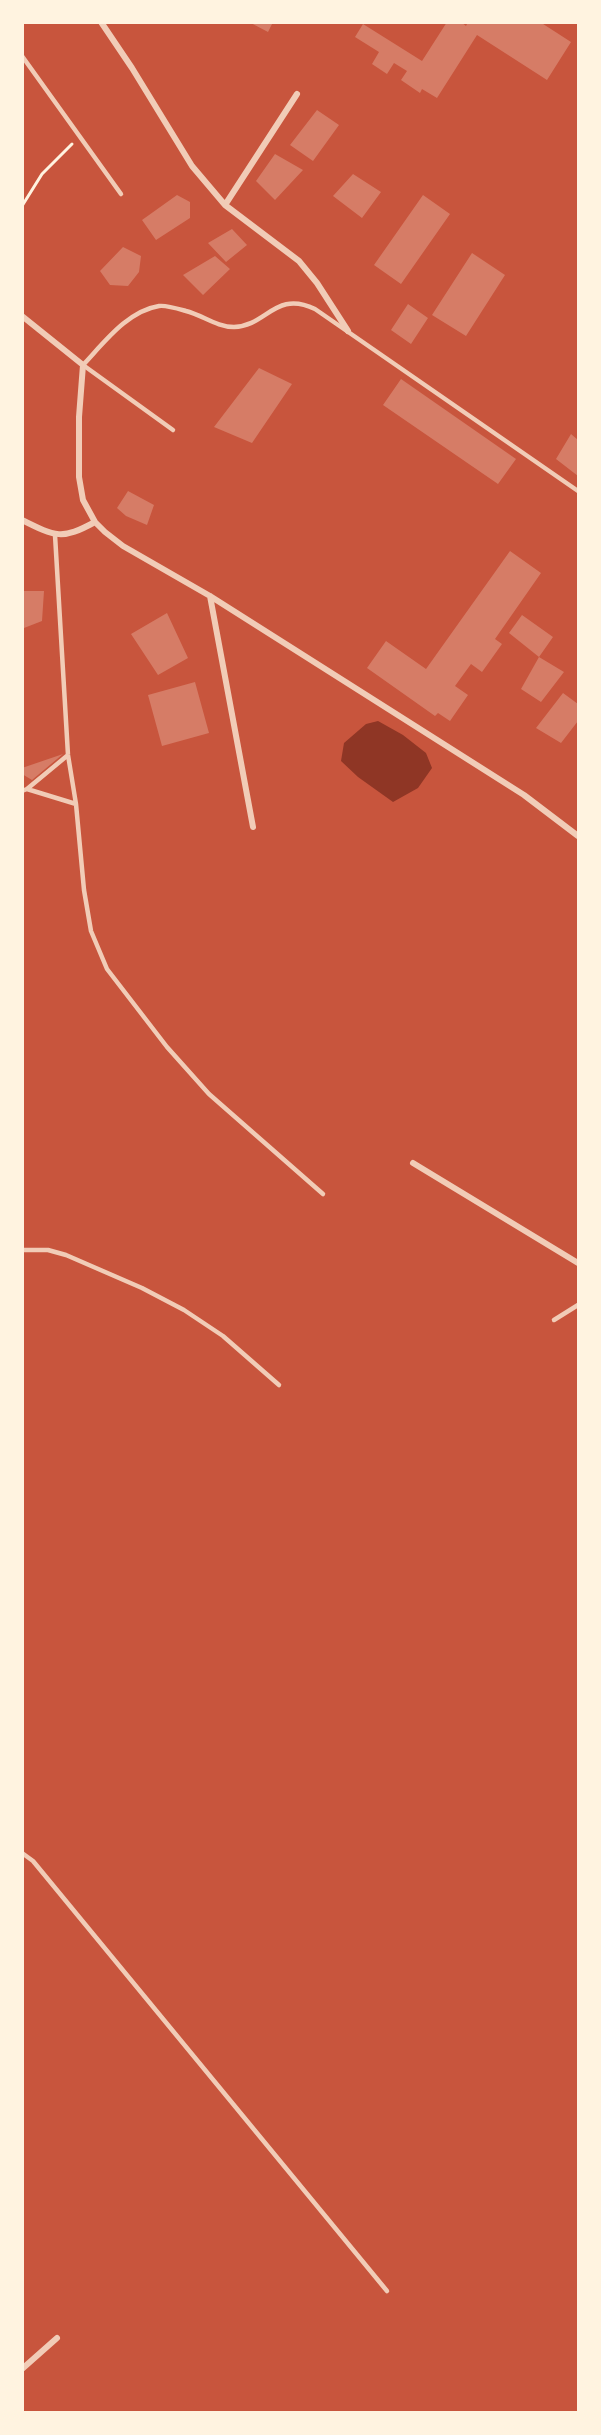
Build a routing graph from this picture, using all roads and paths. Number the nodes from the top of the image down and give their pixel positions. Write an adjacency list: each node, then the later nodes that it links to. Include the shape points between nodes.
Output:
1 (101, 22): 6 (street, via 192,166)
2 (22, 56): 4 (lane)
3 (297, 94): 6 (street)
4 (79, 137): 5 (lane); 7 (path, via 42,174)
5 (121, 194)
6 (225, 205): 9 (street, via 299,261)
7 (22, 206)
8 (22, 316): 10 (street)
9 (348, 331): 10 (lane, via 301,303 279,306 236,327 160,306 140,313 119,328); 12 (lane)
10 (83, 365): 11 (lane); 14 (street, via 79,477 82,500)
11 (173, 430)
12 (579, 490)
13 (22, 520): 15 (street)
14 (95, 522): 15 (street, via 75,533); 16 (street, via 123,546)
15 (55, 535): 17 (lane)
16 (210, 596): 20 (street); 21 (street, via 524,795)
17 (68, 755): 18 (lane); 19 (lane)
18 (25, 790): 19 (lane)
19 (76, 804): 23 (lane, via 91,931 107,969 209,1094)
20 (253, 827)
21 (579, 836)
22 (413, 1163): 25 (street)
23 (323, 1194)
24 (22, 1250): 28 (lane, via 66,1255 184,1310 223,1336)
25 (579, 1263)
26 (579, 1305): 27 (lane)
27 (554, 1320)
28 (279, 1385)
29 (22, 1853): 30 (lane, via 33,1861)
30 (387, 2291)
31 (57, 2338): 32 (street)
32 (22, 2369)

